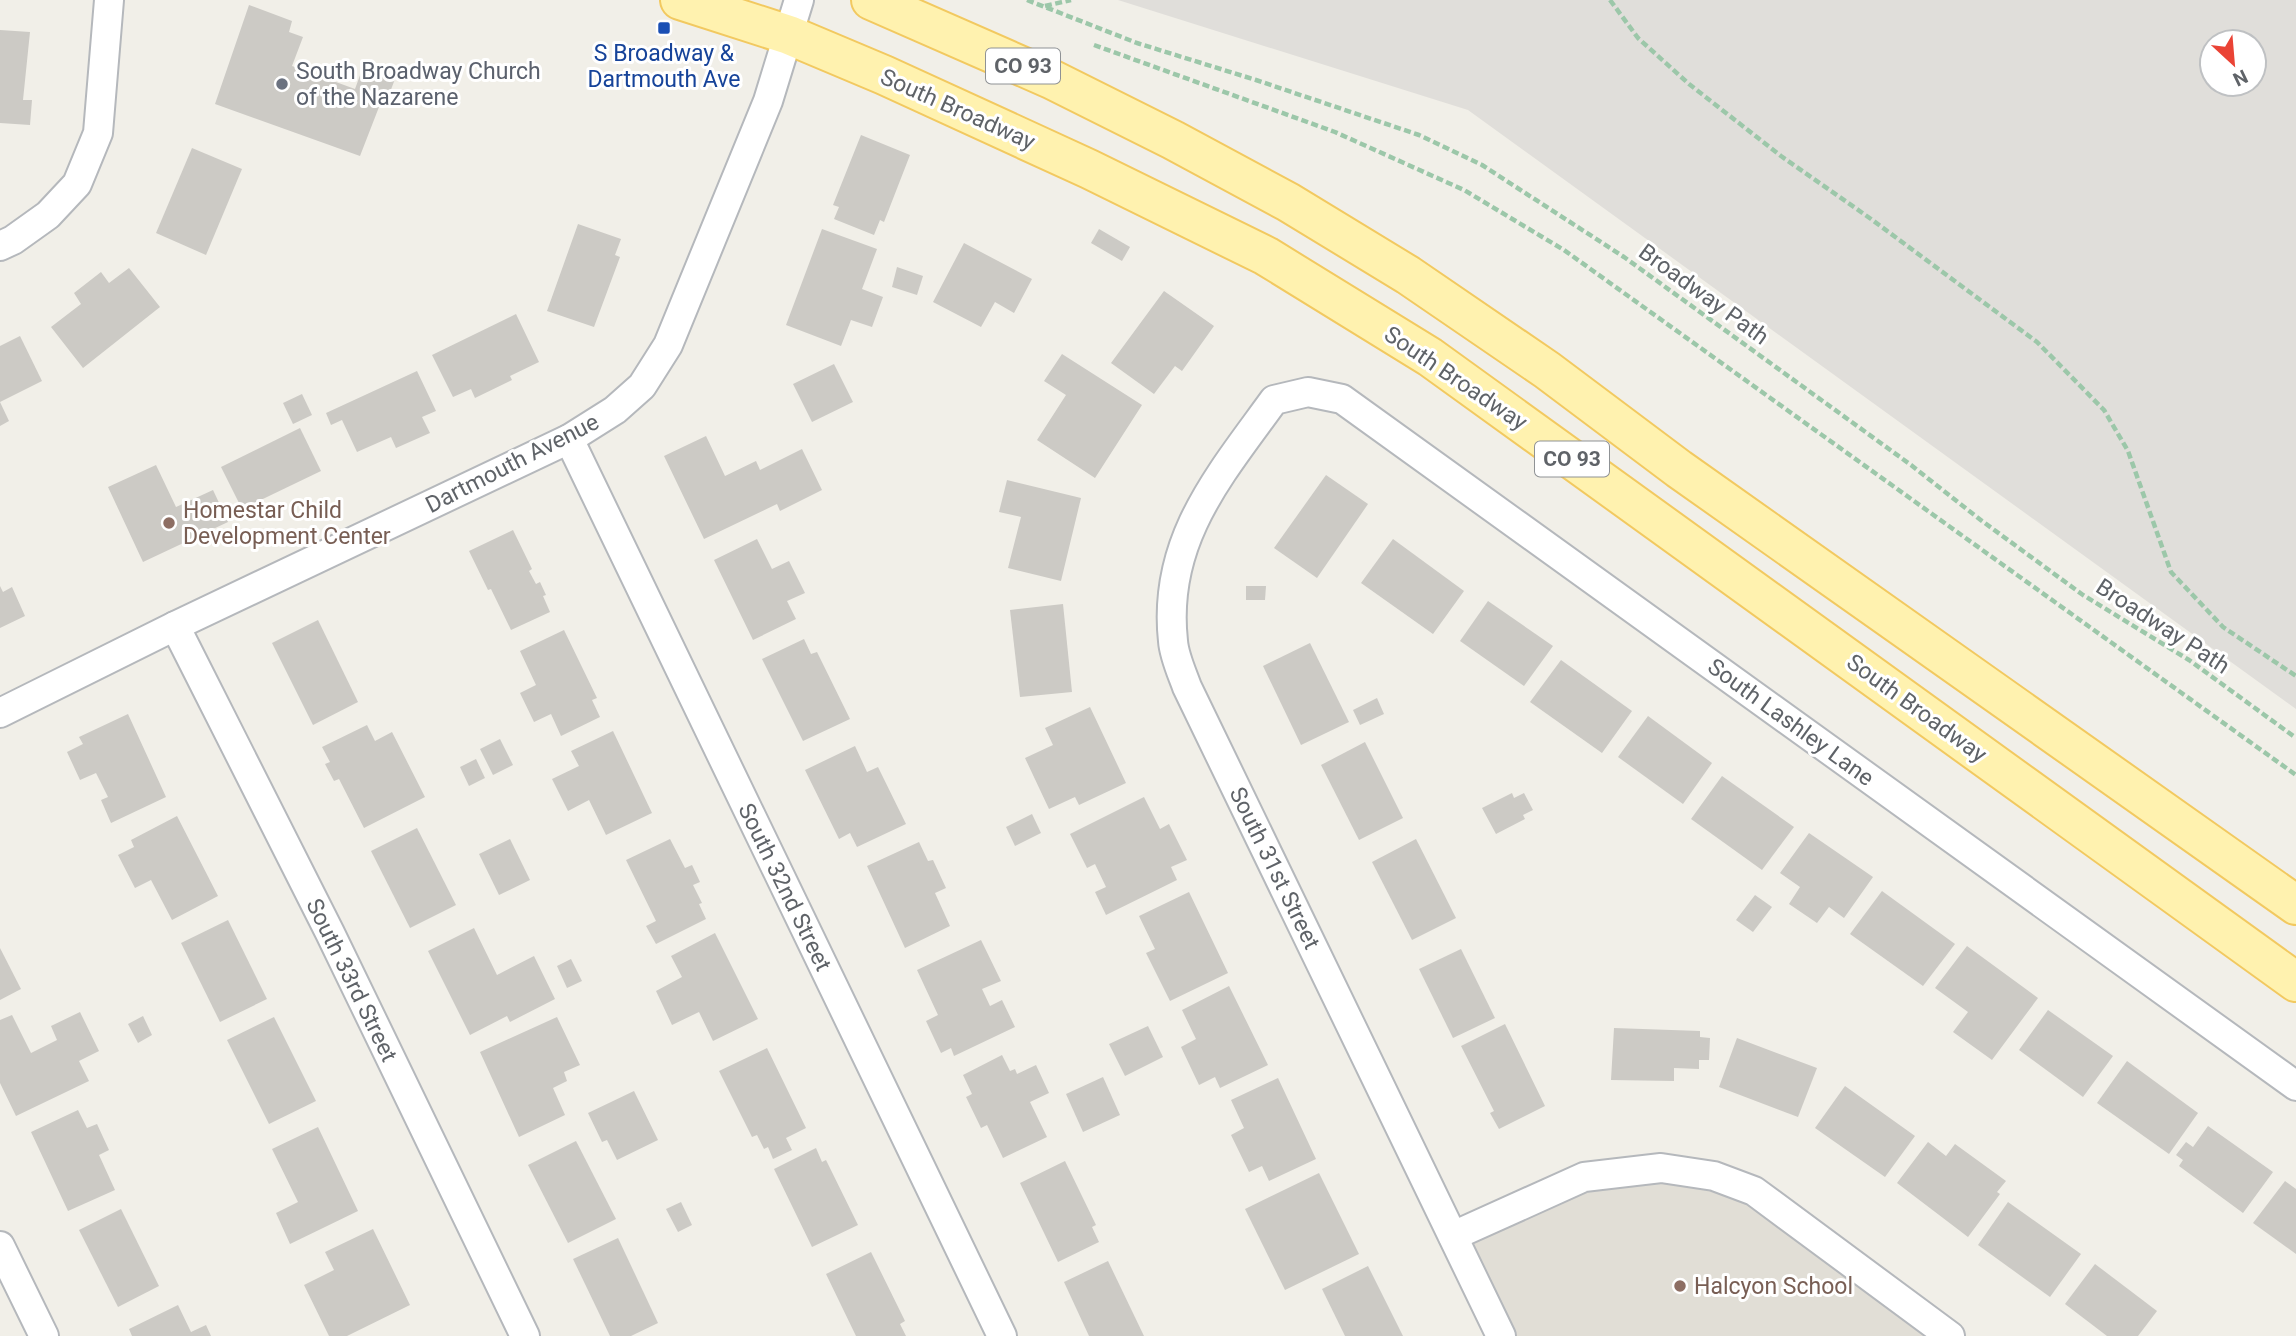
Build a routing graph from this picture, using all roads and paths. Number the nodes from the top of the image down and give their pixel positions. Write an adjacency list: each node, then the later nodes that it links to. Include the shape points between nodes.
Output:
1 (109, 0): 10 (street, via 99,133 77,184 48,215)
2 (680, 0): 8 (main road, South Broadway / CO 93)
3 (870, 0): 18 (main road, CO 93, via 1051,79 1173,140 1288,202 1408,275)
4 (1027, 0): 7 (path, Broadway Path)
5 (1071, 0): 7 (path)
6 (1610, 0): 14 (path, via 1638,38 1689,84 2037,342 2104,410 2128,451 2171,572 2223,626)
7 (1043, 6): 16 (path, Broadway Path, via 1137,43 1419,135 1482,165 1624,257 2083,595 2189,660)
8 (794, 17): 12 (street, Dartmouth Avenue, via 768,101 668,345 642,386 615,410); 19 (main road, South Broadway / CO 93, via 884,75 1254,250 1430,357)
9 (1094, 45): 17 (path, via 1335,132 1464,190 1564,250)
10 (0, 246)
11 (1274, 400): 20 (street, South Lashley Lane, via 1308,392 1342,399); 21 (street, South 31st Street, via 1206,495 1178,556 1171,601 1173,644 1187,687)
12 (569, 439): 13 (street, Dartmouth Avenue); 25 (street, South 32nd Street)
13 (175, 626): 15 (street, Dartmouth Avenue); 24 (street, South 33rd Street)
14 (2296, 676)
15 (0, 713)
16 (2296, 738)
17 (2296, 775)
18 (2296, 905)
19 (2296, 982)
20 (2296, 1086)
21 (1453, 1236): 26 (street, South 31st Street); 27 (street, via 1584,1177 1661,1168 1713,1176 1754,1191)
22 (0, 1246): 23 (street)
23 (44, 1336)
24 (525, 1336)
25 (1002, 1336)
26 (1501, 1336)
27 (1950, 1336)

